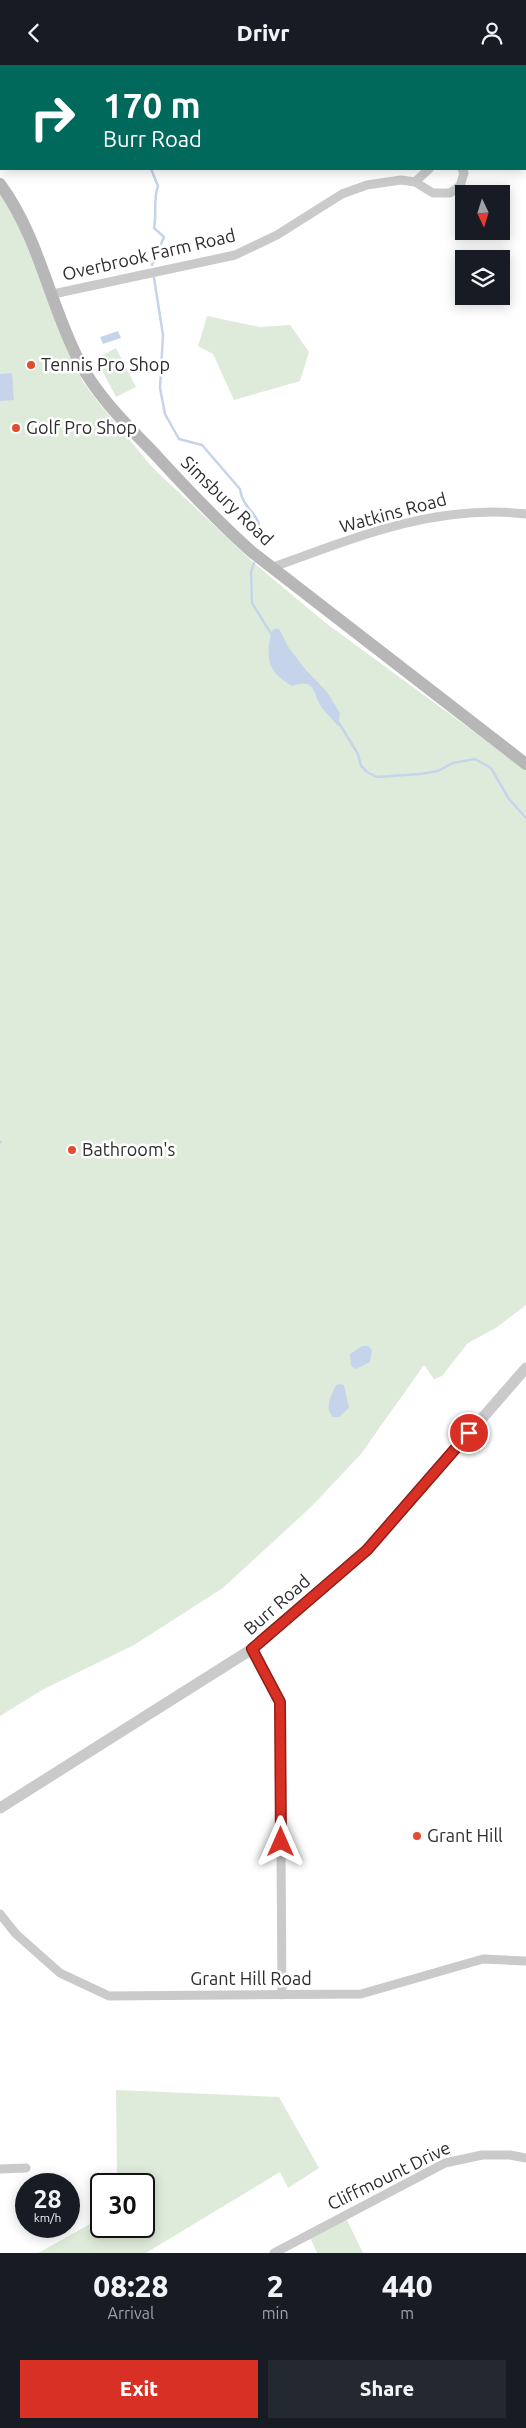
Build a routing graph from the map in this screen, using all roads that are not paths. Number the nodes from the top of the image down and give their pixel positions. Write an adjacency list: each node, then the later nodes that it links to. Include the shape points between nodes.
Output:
1 (428, 170): 3 (street)
2 (462, 170): 3 (street, Overbrook Farm Road, via 460,187 450,193 433,193)
3 (415, 182): 5 (street, Overbrook Farm Road, via 401,180 366,185 342,194 277,235 234,255)
4 (0, 184): 5 (main road, Simsbury Road, via 29,235)
5 (52, 295): 7 (main road, Simsbury Road, via 79,362 111,407 219,522)
6 (526, 514): 7 (street, Watkins Road, via 471,511 414,521)
7 (271, 568): 8 (main road, Simsbury Road)
8 (526, 764)
9 (526, 1368): 10 (street, Burr Road, via 367,1550)
10 (252, 1649): 11 (street, Burr Road); 14 (street, via 280,1702)
11 (0, 1808)
12 (0, 1913): 14 (street, Grant Hill Road, via 16,1934 60,1973 109,1996)
13 (526, 1961): 14 (street, Grant Hill Road, via 483,1959 361,1994)
14 (282, 1995)
15 (526, 2158): 18 (street, Cliffmount Drive, via 482,2155 445,2163)
16 (26, 2168): 17 (street)
17 (0, 2169)
18 (274, 2253)

